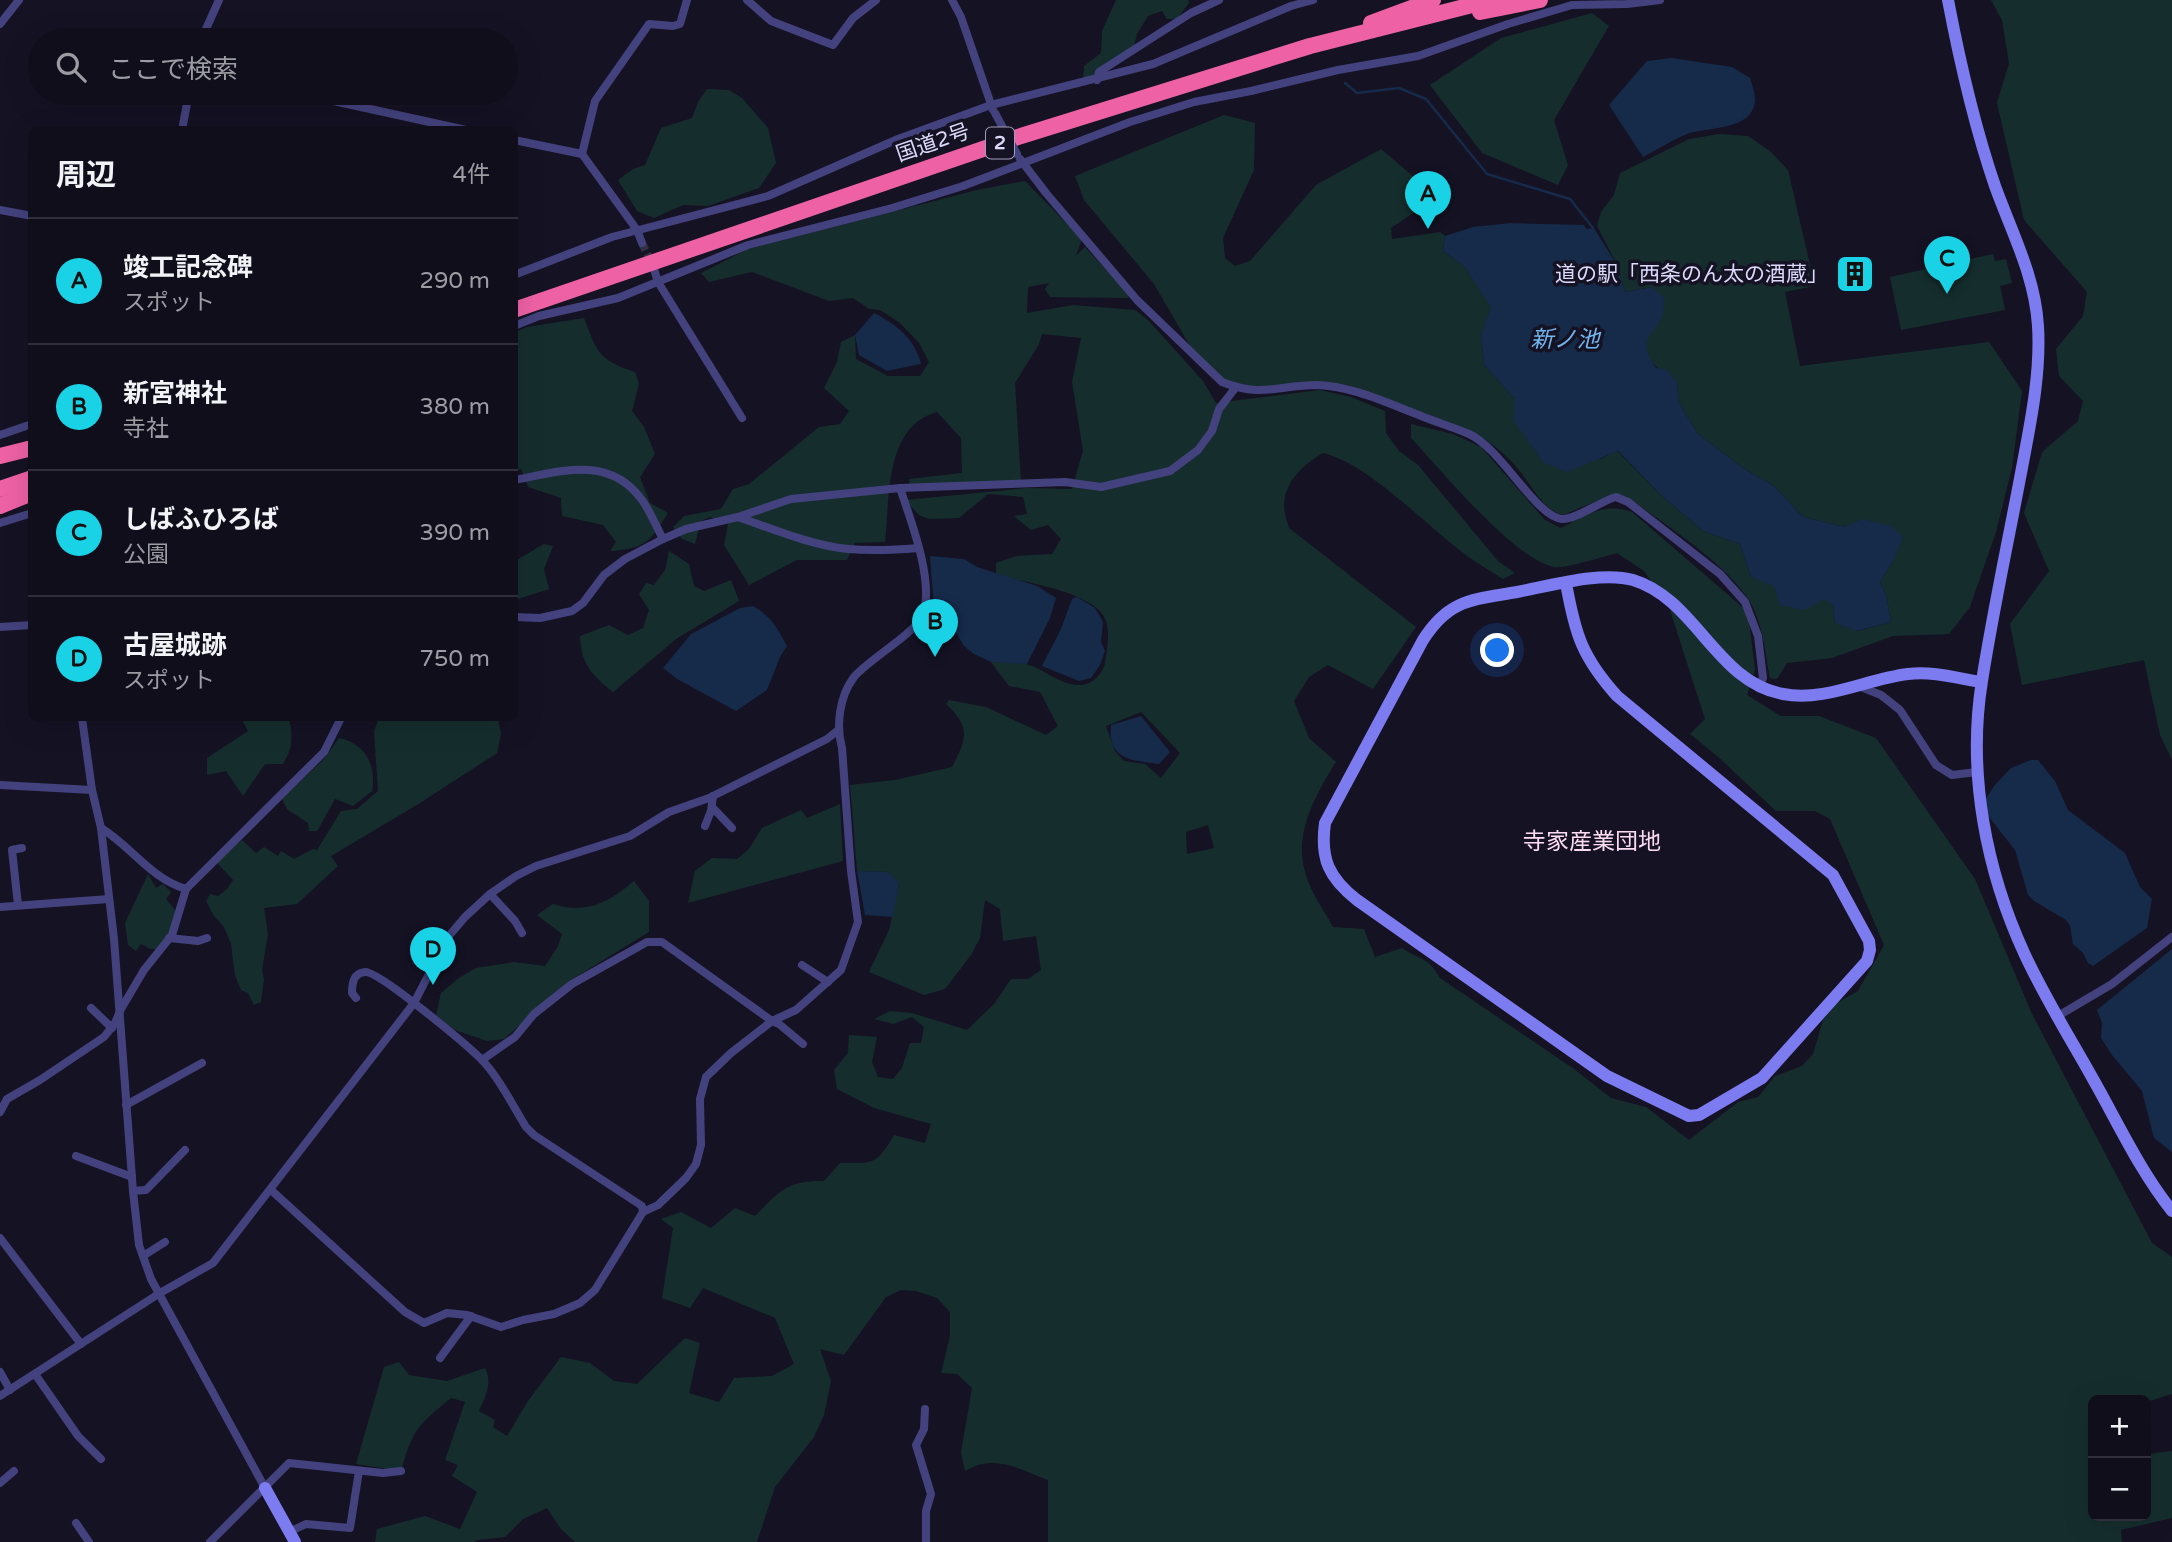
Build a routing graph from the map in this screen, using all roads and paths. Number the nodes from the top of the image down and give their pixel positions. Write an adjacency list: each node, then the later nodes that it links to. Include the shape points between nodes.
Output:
1 (19, 0): 14 (street)
2 (219, 0): 15 (street)
3 (687, 0): 25 (street, via 680,24 649,24 595,101)
4 (747, 0): 5 (street, via 771,21 833,44 853,18)
5 (876, 0)
6 (952, 0): 21 (street)
7 (1219, 0): 18 (street, via 1099,72)
8 (1313, 0): 18 (street, via 1153,64)
9 (1433, 0): 17 (highway)
10 (1492, 0): 16 (highway, 国道2号 / 2)
11 (1539, 0): 16 (highway)
12 (1660, 0): 26 (street, via 1572,5 1418,57 1194,102)
13 (1948, 0): 57 (street, via 1965,83 1995,186 2028,272 2038,327 2026,443)
14 (2, 17)
15 (206, 28)
16 (1368, 32): 17 (highway, 国道2号 / 2)
17 (1310, 46): 34 (highway, 国道2号 / 2, via 1021,136)
18 (1097, 80): 21 (street)
19 (187, 105): 22 (street)
20 (352, 105): 23 (street)
21 (993, 109): 26 (street, bridge); 29 (street, via 898,139 768,195)
22 (183, 126)
23 (448, 126)
24 (518, 141): 25 (street)
25 (582, 153): 29 (street)
26 (1023, 163): 33 (street, via 892,208 748,245); 36 (street, via 1137,300 1206,368)
27 (0, 210): 28 (street)
28 (28, 215)
29 (637, 230): 30 (street); 32 (street)
30 (642, 243)
31 (654, 269): 33 (street)
32 (518, 274)
33 (658, 282): 35 (street, via 618,298); 37 (street)
34 (518, 309)
35 (518, 324)
36 (1236, 387): 44 (street, via 1198,450 1170,471 1101,487 1065,482); 59 (street, via 1262,392 1317,385 1348,389 1470,434 1494,452 1547,512 1562,519 1616,497 1628,502 1720,573 1745,602 1758,636 1763,678)
37 (742, 418)
38 (28, 425): 39 (street)
39 (0, 435)
40 (28, 449): 41 (highway)
41 (0, 456)
42 (28, 479): 45 (highway)
43 (518, 479): 51 (street, via 588,468 609,473 642,499)
44 (900, 488): 49 (street, via 791,499); 52 (street)
45 (0, 489)
46 (28, 496): 47 (highway)
47 (0, 506)
48 (28, 514): 50 (street)
49 (738, 517): 51 (street); 52 (street, via 846,549)
50 (0, 523)
51 (663, 539): 54 (street, via 604,575 572,611 542,618)
52 (918, 548): 62 (street, via 925,610 918,624 855,676 845,692)
53 (1566, 583): 53 (street, via 1470,601 1436,620 1333,806 1324,832 1325,858 1331,874 1357,900 1607,1076 1689,1116 1699,1115 1762,1077 1867,961 1869,941 1833,875 1617,696 1599,676 1574,626); 59 (street, via 1614,578 1650,587)
54 (518, 617)
55 (28, 625): 56 (street)
56 (0, 627)
57 (1981, 682): 58 (street, via 1909,674); 63 (street)
58 (1854, 686): 59 (street, via 1800,697); 63 (street, via 1881,695 1900,710 1936,765 1952,775)
59 (1758, 687)
60 (82, 721): 65 (street)
61 (340, 721): 72 (street, via 324,752)
62 (837, 731): 66 (street); 82 (street, via 858,922 841,970)
63 (1977, 772): 87 (street, via 1997,883 2026,957)
64 (0, 785): 65 (street)
65 (92, 790): 69 (street)
66 (713, 796): 67 (street); 73 (street, via 669,812 630,836 536,866)
67 (712, 807): 68 (street); 70 (street)
68 (705, 825)
69 (101, 828): 72 (street, via 168,883); 74 (street)
70 (732, 828)
71 (22, 848): 75 (street, via 12,850)
72 (186, 888): 79 (street)
73 (490, 894): 77 (street); 84 (street, via 448,937)
74 (109, 899): 75 (street); 86 (street)
75 (18, 905): 76 (street)
76 (0, 906)
77 (522, 933)
78 (2172, 937): 87 (street, via 2112,984)
79 (169, 938): 80 (street); 86 (street)
80 (207, 938)
81 (802, 965): 82 (street)
82 (828, 982): 88 (street, via 796,1010)
83 (356, 998): 84 (street, via 352,982 365,972)
84 (414, 1003): 91 (street); 98 (street)
85 (91, 1009): 89 (street)
86 (121, 1009): 89 (street); 93 (street)
87 (2058, 1016): 100 (street, via 2143,1169)
88 (772, 1021): 90 (street); 91 (street, via 662,942 647,942 572,984 534,1014 515,1037); 101 (street, via 706,1076 696,1164 658,1205)
89 (112, 1028): 94 (street, via 7,1099)
90 (803, 1044)
91 (482, 1060): 101 (street, via 534,1135 642,1206)
92 (202, 1063): 93 (street)
93 (126, 1105): 97 (street)
94 (0, 1112)
95 (185, 1150): 99 (street, via 146,1190)
96 (76, 1156): 97 (street)
97 (132, 1177): 99 (street)
98 (271, 1190): 105 (street, via 213,1263); 106 (street, via 424,1323 447,1313)
99 (133, 1191): 104 (street)
100 (2172, 1211)
101 (643, 1212): 106 (street, via 594,1290 580,1303 501,1326)
102 (0, 1238): 107 (street)
103 (166, 1242): 104 (street)
104 (143, 1256): 105 (street)
105 (160, 1293): 107 (street); 119 (street)
106 (471, 1316): 108 (street)
107 (81, 1344): 110 (street)
108 (440, 1358)
109 (0, 1372): 111 (street)
110 (34, 1374): 111 (street); 114 (street, via 78,1436)
111 (10, 1390): 112 (street)
112 (0, 1396)
113 (925, 1409): 124 (street, via 924,1429 916,1445 931,1494)
114 (101, 1459)
115 (14, 1471): 118 (street)
116 (359, 1471): 117 (street); 119 (street, via 289,1463); 121 (street, via 350,1528 306,1524)
117 (401, 1471)
118 (0, 1483)
119 (265, 1488): 121 (street); 123 (street)
120 (76, 1523): 122 (street)
121 (292, 1537)
122 (89, 1542)
123 (210, 1542)
124 (926, 1542)

